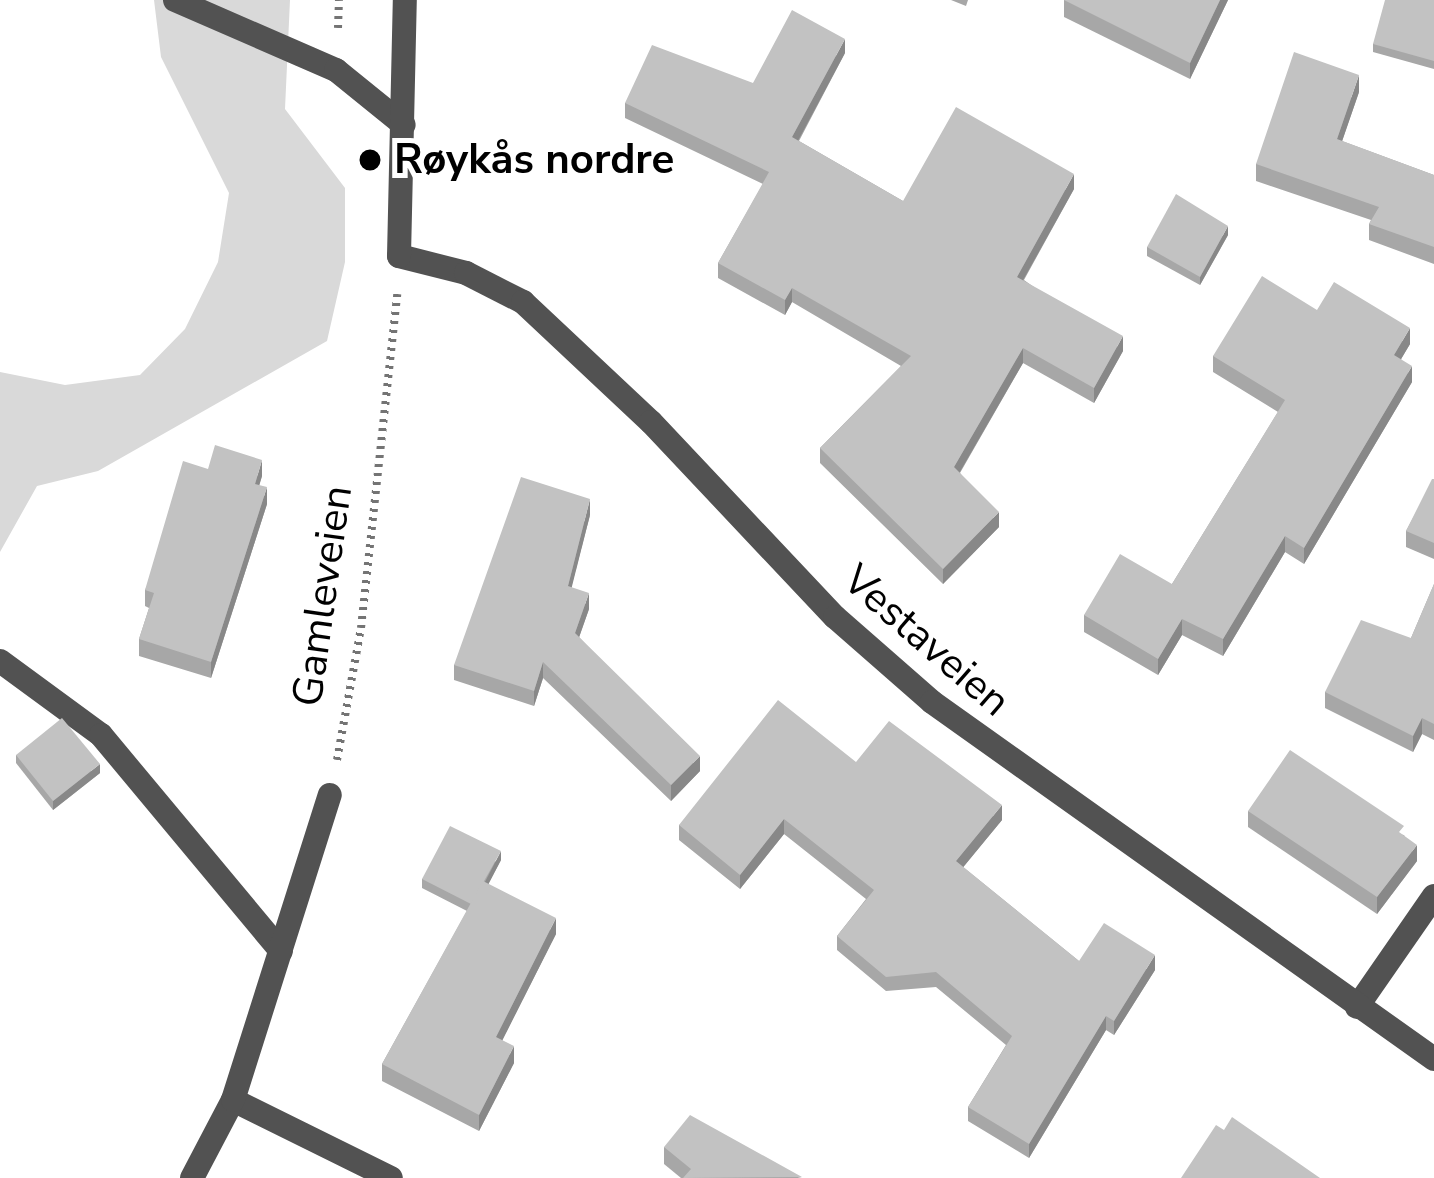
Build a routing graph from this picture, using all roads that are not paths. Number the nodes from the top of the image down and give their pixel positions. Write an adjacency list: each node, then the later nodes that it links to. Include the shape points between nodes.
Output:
1 (175, 0): 3 (street, via 336,70)
2 (405, 0): 3 (street)
3 (404, 125): 8 (street, Vestaveien, via 399,256 466,273 523,302 651,422 835,617 932,702)
4 (0, 661): 7 (street, via 100,735)
5 (330, 795): 7 (street)
6 (1434, 896): 8 (street)
7 (281, 951): 10 (street)
8 (1357, 1007): 9 (street, Vestaveien)
9 (1434, 1059)
10 (233, 1100): 11 (street); 12 (street)
11 (192, 1178)
12 (391, 1178)

